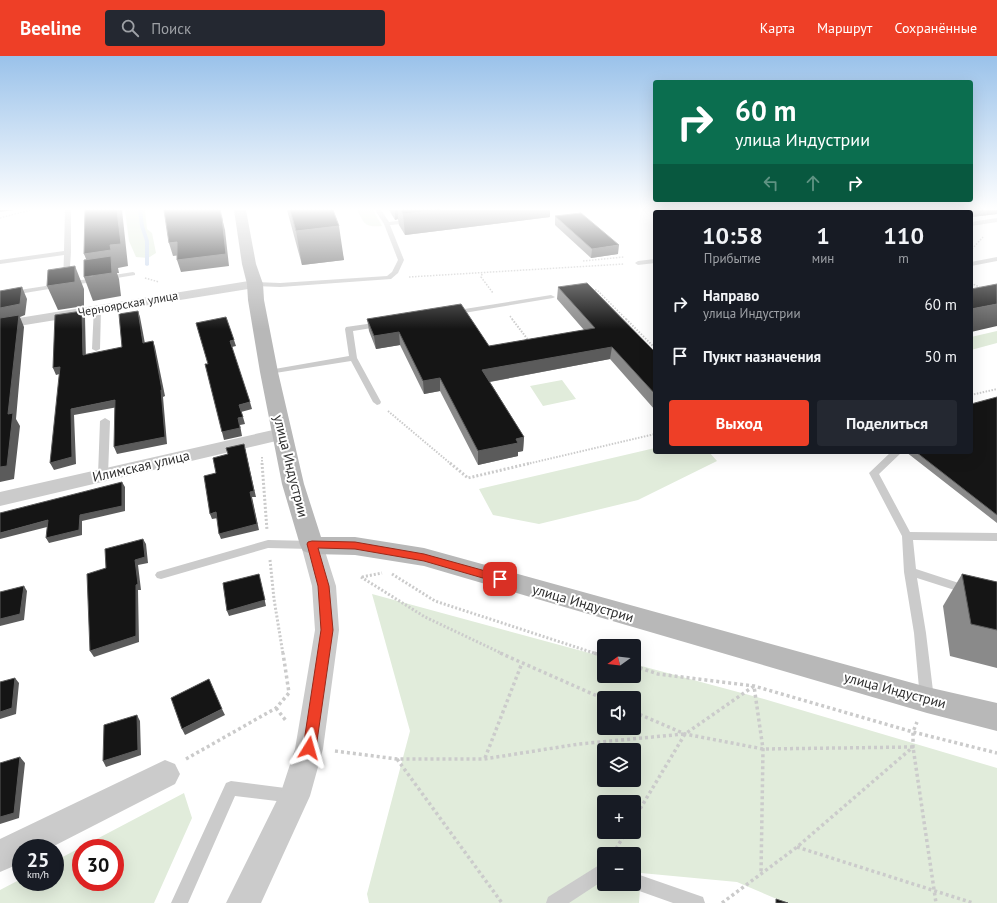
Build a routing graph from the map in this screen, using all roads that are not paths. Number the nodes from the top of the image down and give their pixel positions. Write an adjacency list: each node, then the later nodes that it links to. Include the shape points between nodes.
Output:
1 (247, 250): 11 (street, улица Индустрии)
2 (397, 250): 11 (lane, via 401,260 395,273 389,278 280,285)
3 (68, 252): 6 (lane); 10 (lane)
4 (997, 259): 8 (lane)
5 (653, 261): 7 (lane)
6 (0, 262)
7 (638, 263)
8 (973, 264)
9 (133, 274): 10 (lane)
10 (66, 284): 12 (lane)
11 (255, 284): 14 (street, Черноярская улица); 20 (street, улица Индустрии)
12 (0, 296)
13 (550, 297): 15 (lane)
14 (97, 309): 17 (street, Черноярская улица); 18 (lane)
15 (441, 314)
16 (387, 323): 19 (lane, via 349,329)
17 (0, 325)
18 (96, 350)
19 (353, 358): 20 (lane); 21 (lane)
20 (269, 372): 23 (street, улица Индустрии)
21 (377, 402)
22 (105, 421): 25 (lane)
23 (272, 436): 25 (street, Илимская улица); 29 (street, улица Индустрии, via 293,484)
24 (895, 454): 27 (lane, via 874,473)
25 (103, 475): 26 (street, Илимская улица)
26 (0, 499)
27 (907, 536): 28 (lane); 30 (lane)
28 (997, 537)
29 (312, 544): 31 (lane, via 268,544); 33 (street, улица Индустрии, via 355,546 424,558); 36 (street, via 324,586 327,630 309,748)
30 (910, 572): 32 (lane, via 961,589); 33 (lane)
31 (161, 575)
32 (976, 591)
33 (927, 700): 34 (street, улица Индустрии)
34 (997, 717)
35 (165, 774): 37 (street)
36 (295, 796): 40 (lane, via 231,788); 41 (street)
37 (0, 856)
38 (597, 875): 42 (lane)
39 (641, 883): 43 (lane)
40 (179, 903)
41 (243, 903)
42 (554, 903)
43 (698, 903)

